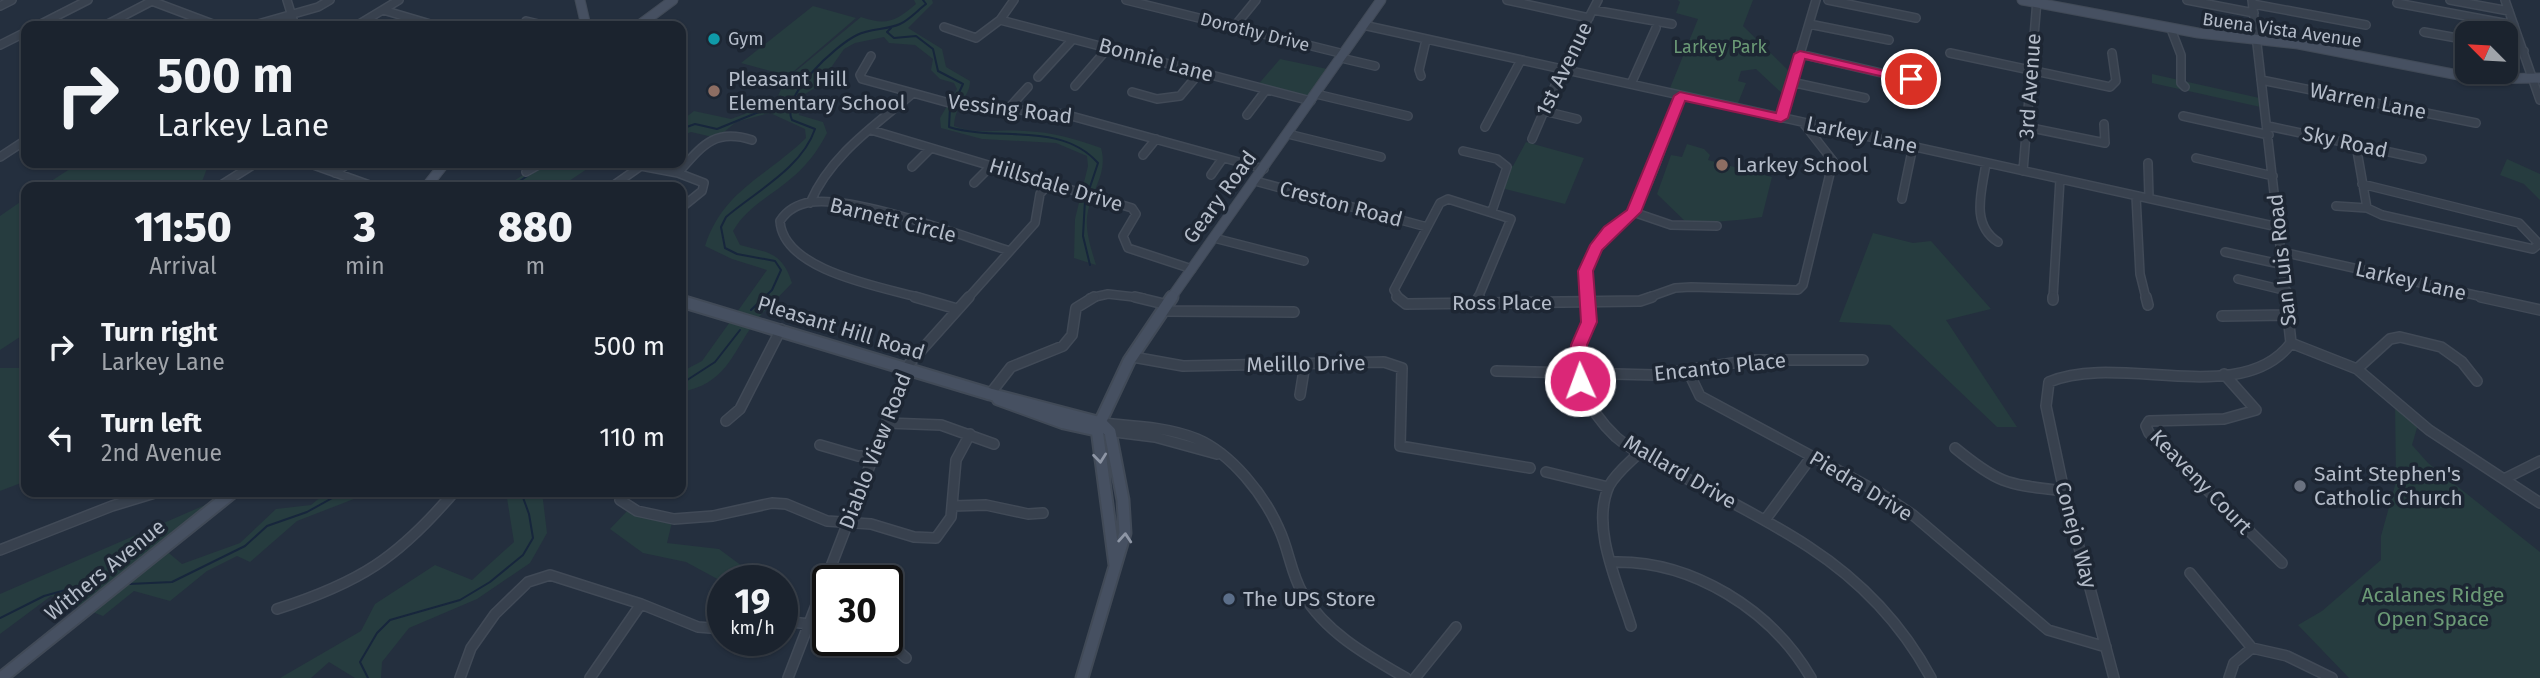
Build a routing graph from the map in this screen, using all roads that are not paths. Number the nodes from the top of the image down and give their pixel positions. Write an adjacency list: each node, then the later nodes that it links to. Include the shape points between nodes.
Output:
1 (12, 0): 25 (street)
2 (88, 0): 35 (street)
3 (150, 0): 36 (street); 37 (street)
4 (287, 0): 31 (street)
5 (330, 0): 31 (street)
6 (399, 0): 27 (street)
7 (580, 0): 42 (street)
8 (673, 0): 43 (street)
9 (1014, 0): 34 (street)
10 (1126, 0): 26 (street, Dorothy Drive)
11 (1166, 0): 26 (street)
12 (1256, 0): 51 (street)
13 (1381, 0): 48 (street, Geary Road)
14 (1507, 0): 32 (street)
15 (1598, 0): 28 (street, 1st Avenue)
16 (1816, 0): 47 (street)
17 (1828, 0): 33 (street)
18 (2021, 0): 22 (street, Buena Vista Avenue)
19 (2188, 0): 30 (street)
20 (2450, 0): 29 (street)
21 (2505, 0): 29 (street)
22 (2037, 1): 53 (street, Buena Vista Avenue); 73 (street, 3rd Avenue)
23 (2253, 2): 30 (street, San Luis Road); 49 (street)
24 (2397, 3): 44 (street)
25 (0, 6)
26 (1159, 8): 51 (street, Dorothy Drive)
27 (383, 10): 40 (street); 41 (street)
28 (1593, 10): 32 (street, 1st Avenue); 46 (street)
29 (2509, 11): 45 (street)
30 (2254, 13): 59 (street, San Luis Road)
31 (292, 15): 38 (street); 39 (street)
32 (1589, 18): 74 (street, 1st Avenue)
33 (1916, 18)
34 (1000, 20): 50 (street, via 976,38); 58 (street, Bonnie Lane)
35 (47, 21)
36 (113, 21)
37 (210, 21)
38 (270, 21)
39 (294, 21)
40 (364, 21)
41 (420, 21)
42 (585, 21)
43 (645, 21)
44 (2493, 21)
45 (2513, 21)
46 (1672, 24)
47 (1809, 24): 61 (street); 68 (street)
48 (1363, 25): 60 (street, Larkey Lane); 70 (street, Geary Road)
49 (2366, 26)
50 (944, 27)
51 (1234, 27): 70 (street, Dorothy Drive)
52 (1656, 28): 82 (street)
53 (2171, 29): 59 (street, Buena Vista Avenue); 85 (street)
54 (2424, 32): 57 (street)
55 (21, 35): 62 (street)
56 (2518, 35): 65 (street)
57 (2455, 38)
58 (1073, 39): 63 (street, Bonnie Lane); 77 (street)
59 (2257, 39): 78 (street, Buena Vista Avenue, via 2479,79); 79 (street, San Luis Road)
60 (1426, 40): 71 (street, Larkey Lane); 76 (street)
61 (1889, 40)
62 (0, 45)
63 (1108, 48): 75 (street, Bonnie Lane); 83 (street)
64 (2518, 50): 65 (street)
65 (2524, 51): 78 (street)
66 (1950, 53): 73 (street)
67 (2112, 53): 73 (street, via 2116,81 2110,87)
68 (1800, 54): 80 (street); 81 (street)
69 (871, 56): 88 (street, Vessing Road, via 860,78)
70 (1342, 56): 72 (street, Dorothy Drive); 90 (street, Geary Road)
71 (1521, 60): 74 (street, Larkey Lane); 104 (street)
72 (1375, 66)
73 (2032, 68): 105 (street, 3rd Avenue)
74 (1562, 70): 82 (street, Larkey Lane); 94 (street, 1st Avenue)
75 (1200, 72): 86 (street, Bonnie Lane); 87 (street, via 1180,96 1157,99)
76 (1421, 76)
77 (1038, 77)
78 (2536, 78): 92 (street)
79 (2261, 80): 101 (street, Warren Lane); 103 (street, San Luis Road)
80 (1791, 82): 91 (street); 98 (street)
81 (1924, 83)
82 (1631, 84): 89 (street, Larkey Lane)
83 (1075, 86)
84 (1028, 87): 93 (street)
85 (2185, 87)
86 (1266, 90): 90 (street, Bonnie Lane); 95 (street)
87 (1132, 92)
88 (912, 93): 93 (street, Vessing Road, via 953,104); 106 (street)
89 (1680, 96): 98 (street, Larkey Lane); 160 (street, Mallard Drive)
90 (1313, 98): 96 (street, Bonnie Lane); 107 (street, Geary Road)
91 (1865, 98)
92 (2540, 100)
93 (1008, 108): 109 (street, Vessing Road, via 1064,114)
94 (1544, 111): 99 (street); 110 (street, 1st Avenue)
95 (1247, 115)
96 (1408, 116)
97 (2183, 116): 108 (street)
98 (1781, 118): 100 (street, Larkey Lane)
99 (1577, 119)
100 (1803, 123): 114 (street, Larkey Lane); 175 (street, Ross Place, via 1833,161 1803,285 1790,292 1675,288 1640,302)
101 (2476, 123)
102 (2104, 124): 105 (street, via 2105,143)
103 (2267, 126): 108 (street, San Luis Road); 113 (street, Sky Road)
104 (1485, 127)
105 (2027, 127): 137 (street, 3rd Avenue)
106 (871, 130): 115 (street, Hillsdale Drive); 155 (street, via 823,177)
107 (1288, 134): 119 (street); 136 (street, Geary Road)
108 (2269, 135): 142 (street, San Luis Road)
109 (1157, 139): 117 (street); 120 (street, Vessing Road)
110 (1532, 139)
111 (752, 140): 125 (street, via 727,134)
112 (21, 143): 118 (street)
113 (2356, 145): 122 (street, Sky Road); 151 (street)
114 (1913, 146): 123 (street, Larkey Lane); 154 (street)
115 (931, 148): 126 (street, Hillsdale Drive); 127 (street)
116 (1463, 151): 159 (street, via 1497,159 1507,167)
117 (1143, 155)
118 (0, 157)
119 (1381, 157)
120 (1223, 158): 136 (street, Vessing Road); 141 (street)
121 (2196, 158): 142 (street)
122 (2422, 159)
123 (1986, 163): 137 (street, Larkey Lane); 165 (street, via 1979,223 1988,237)
124 (2148, 163): 153 (street)
125 (686, 164)
126 (992, 165): 149 (street, Hillsdale Drive); 150 (street)
127 (912, 167)
128 (248, 168): 145 (street)
129 (321, 168): 139 (street)
130 (342, 168): 139 (street)
131 (443, 168): 147 (street)
132 (533, 168): 138 (street)
133 (637, 168): 148 (street)
134 (651, 168): 140 (street)
135 (682, 168): 140 (street)
136 (1264, 169): 144 (street, Geary Road)
137 (2022, 171): 143 (street, Larkey Lane)
138 (526, 172)
139 (335, 173): 146 (street)
140 (678, 173): 156 (street, via 705,187)
141 (1211, 175)
142 (2273, 176): 163 (street, San Luis Road)
143 (2060, 179): 152 (street, Larkey Lane); 174 (street)
144 (1255, 181): 162 (street, Creston Road); 164 (street, Geary Road)
145 (226, 182)
146 (361, 182)
147 (431, 182)
148 (618, 182)
149 (1050, 182): 166 (street, Diablo View Road, via 1040,194 1035,223); 171 (street, Hillsdale Drive, via 1132,208 1136,214 1123,236 1128,248)
150 (974, 183)
151 (2362, 184): 158 (street); 158 (street, via 2519,223 2539,244 2533,249)
152 (2136, 196): 153 (street, Larkey Lane); 178 (street, via 2140,274)
153 (2149, 198): 163 (street, Larkey Lane)
154 (1902, 200)
155 (810, 203): 166 (street, Barnett Circle, via 872,212); 180 (street, Barnett Circle, via 787,212 779,226 786,241 810,262)
156 (686, 204)
157 (2336, 206): 158 (street)
158 (2367, 208)
159 (1492, 211): 162 (street, via 1448,199 1440,203); 177 (street, via 1510,218 1512,224)
160 (1633, 212): 161 (street, via 1671,225); 175 (street, Mallard Drive, via 1595,248 1585,271)
161 (1717, 226)
162 (1427, 227): 177 (street, Ross Place, via 1394,290 1396,297 1406,304)
163 (2278, 227): 168 (street, San Luis Road)
164 (1214, 238): 169 (street); 171 (street, Geary Road)
165 (1998, 242)
166 (1010, 251): 180 (street, Diablo View Road)
167 (2225, 252): 170 (street)
168 (2282, 252): 170 (street, San Luis Road); 181 (street, Larkey Lane)
169 (1304, 261)
170 (2284, 265): 173 (street, San Luis Road)
171 (1192, 269): 179 (street, Geary Road)
172 (2238, 279): 173 (street)
173 (2287, 291): 183 (street, San Luis Road)
174 (2053, 300)
175 (1586, 302): 177 (street, Ross Place); 193 (street, Mallard Drive, via 1589,322 1579,345)
176 (686, 303): 185 (street, Pleasant Hill Road)
177 (1476, 303)
178 (2148, 305)
179 (1166, 308): 182 (street); 187 (street, Geary Road); 198 (street, via 1123,295 1090,298 1076,308 1072,335 1063,346 1012,368)
180 (957, 309): 190 (street, Diablo View Road)
181 (2540, 310)
182 (1294, 312)
183 (2290, 315): 184 (street); 186 (street, San Luis Road)
184 (2222, 316)
185 (781, 329): 190 (street, Pleasant Hill Road); 200 (street, via 740,409)
186 (2291, 343): 191 (street); 195 (street, San Luis Road, via 2274,362 2256,370)
187 (1133, 358): 189 (street, Melillo Drive, via 1184,366); 202 (street, Geary Road, via 1112,390)
188 (1863, 360): 194 (street, Encanto Place, via 1752,360)
189 (1305, 364): 199 (street); 213 (street, Melillo Drive, via 1384,362 1402,368 1401,446)
190 (909, 369): 198 (street, Pleasant Hill Road); 201 (street, Diablo View Road)
191 (2357, 369): 196 (street, via 2390,339 2400,337 2441,347 2462,362); 215 (street, via 2430,430)
192 (1496, 371): 193 (street, Encanto Place)
193 (1577, 371): 194 (street, Encanto Place, via 1655,375); 208 (street, Mallard Drive, via 1587,401 1609,430)
194 (1688, 371): 211 (street, Piedra Drive, via 1700,396)
195 (2224, 374): 197 (street, San Luis Road, via 2085,371 2049,382); 229 (street, Keaveny Court, via 2256,410 2224,419 2149,421 2146,426)
196 (2477, 381)
197 (2048, 390): 217 (street, Conejo Way, via 2046,406)
198 (990, 394): 202 (street, Pleasant Hill Road)
199 (1300, 395)
200 (726, 421)
201 (887, 422): 204 (street, via 941,425); 210 (street, Diablo View Road)
202 (1098, 426): 203 (street); 209 (street, via 1156,430 1206,443); 230 (street, Geary Road, one-way to 230)
203 (1110, 432): 209 (street, via 1155,437); 230 (street, one-way to 203, via 1124,550 1126,520)
204 (970, 434): 205 (street); 223 (street, via 956,460)
205 (994, 444)
206 (820, 445): 210 (street)
207 (1955, 448): 217 (street, via 2000,480)
208 (1639, 453): 216 (street); 225 (street, Mallard Drive)
209 (1217, 454): 248 (street, via 1256,489 1279,528 1303,593 1318,612 1353,646)
210 (874, 456): 226 (street, Diablo View Road)
211 (1812, 456): 225 (street); 239 (street, Piedra Drive, via 1913,515 2048,629)
212 (2540, 461): 215 (street)
213 (1530, 468)
214 (1546, 472): 216 (street)
215 (2504, 479): 222 (street)
216 (1608, 487): 228 (street, via 1603,535)
217 (2064, 491): 239 (street, Conejo Way)
218 (142, 497): 227 (street)
219 (227, 497): 243 (street, Withers Avenue)
220 (450, 497): 233 (street, via 402,550 372,572)
221 (620, 500): 226 (street, via 641,514 672,522 772,503 827,521)
222 (2540, 503)
223 (953, 506): 224 (street, via 986,505); 226 (street, via 936,538)
224 (1043, 513)
225 (1765, 520): 251 (street, Mallard Drive, via 1855,581 1894,621)
226 (849, 522): 235 (street, Diablo View Road)
227 (0, 550)
228 (1613, 562): 236 (street); 250 (street, via 1644,561 1681,571 1725,595 1762,618 1789,644)
229 (2282, 563)
230 (1115, 565): 247 (street)
231 (2190, 572): 240 (street)
232 (641, 604): 238 (street); 244 (street, via 550,575 528,582 495,614 471,648); 245 (street)
233 (277, 609)
234 (798, 622): 235 (street)
235 (810, 622): 246 (street, Diablo View Road)
236 (1631, 626)
237 (1456, 627): 249 (street)
238 (707, 628)
239 (2106, 647): 252 (street, Conejo Way)
240 (2252, 648): 253 (street, via 2234,663); 254 (street, via 2306,663)
241 (903, 655): 242 (street)
242 (906, 658)
243 (1, 678)
244 (460, 678)
245 (590, 678)
246 (788, 678)
247 (1082, 678)
248 (1406, 678)
249 (1415, 678)
250 (1811, 678)
251 (1931, 678)
252 (2114, 678)
253 (2229, 678)
254 (2332, 678)

